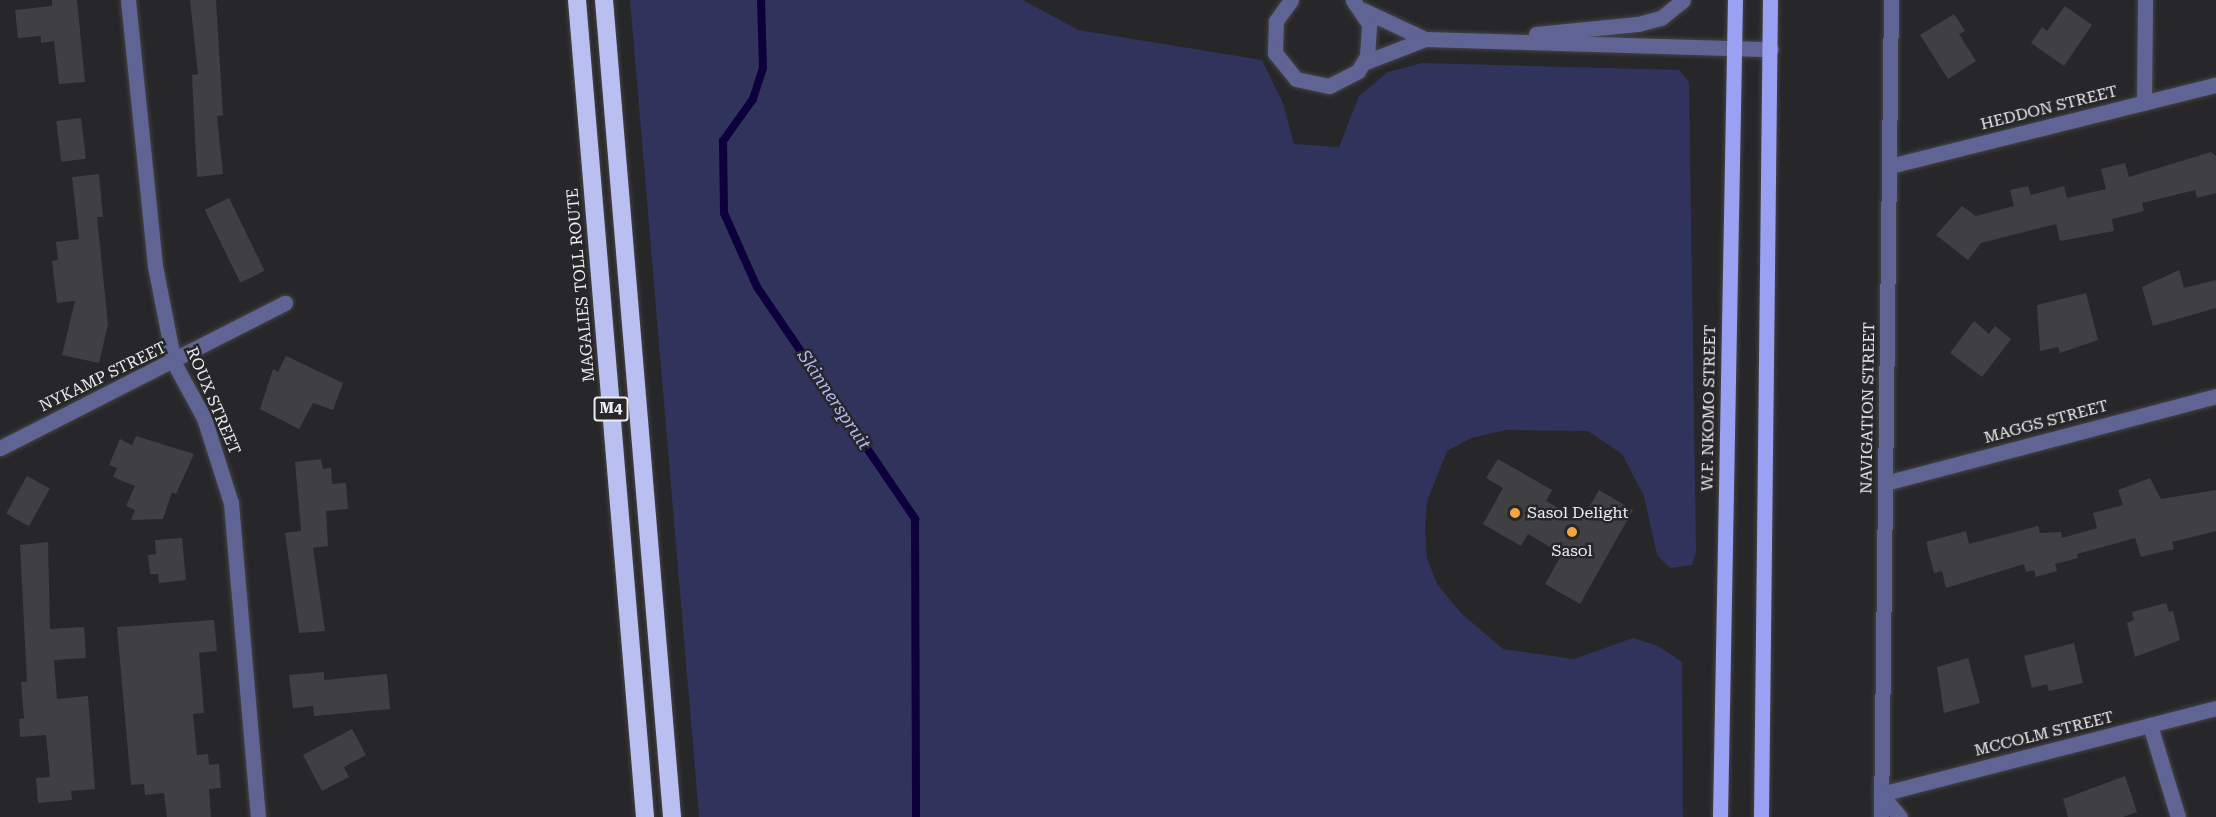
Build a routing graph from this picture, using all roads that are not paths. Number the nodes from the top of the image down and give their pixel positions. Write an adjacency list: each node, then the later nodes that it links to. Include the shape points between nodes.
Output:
1 (128, 0): 20 (street, ROUX STREET, via 155,266)
2 (577, 0): 28 (highway, MAGALIES TOLL ROUTE / M4)
3 (604, 0): 29 (highway, M4)
4 (1291, 0): 15 (street, via 1276,21 1273,36 1283,68 1296,80 1329,86 1344,81)
5 (1683, 0): 12 (street, via 1661,18 1638,24)
6 (1736, 0): 13 (main road, W.F. NKOMO STREET)
7 (1770, 0): 14 (main road)
8 (1891, 0): 18 (street, NAVIGATION STREET)
9 (2145, 0): 17 (street)
10 (1358, 5): 11 (street); 15 (street, via 1371,40)
11 (1425, 39): 12 (street); 15 (street)
12 (1473, 40): 13 (street)
13 (1733, 47): 14 (street); 30 (main road, W.F. NKOMO STREET)
14 (1770, 49): 31 (main road)
15 (1363, 63)
16 (2216, 85): 17 (street, HEDDON STREET)
17 (2144, 103): 18 (street, HEDDON STREET)
18 (1890, 166): 23 (street, NAVIGATION STREET)
19 (285, 303): 20 (street, NYKAMP STREET)
20 (174, 363): 22 (street, NYKAMP STREET); 27 (street, ROUX STREET, via 204,418 231,503)
21 (2216, 396): 23 (street, MAGGS STREET)
22 (0, 448)
23 (1885, 483): 26 (street, NAVIGATION STREET)
24 (2216, 708): 25 (street, MCCOLM STREET)
25 (2150, 725): 26 (street, MCCOLM STREET); 34 (street)
26 (1881, 794): 32 (street, NAVIGATION STREET); 33 (street)
27 (258, 817)
28 (645, 817)
29 (672, 817)
30 (1720, 817)
31 (1761, 817)
32 (1881, 817)
33 (1899, 817)
34 (2178, 817)

